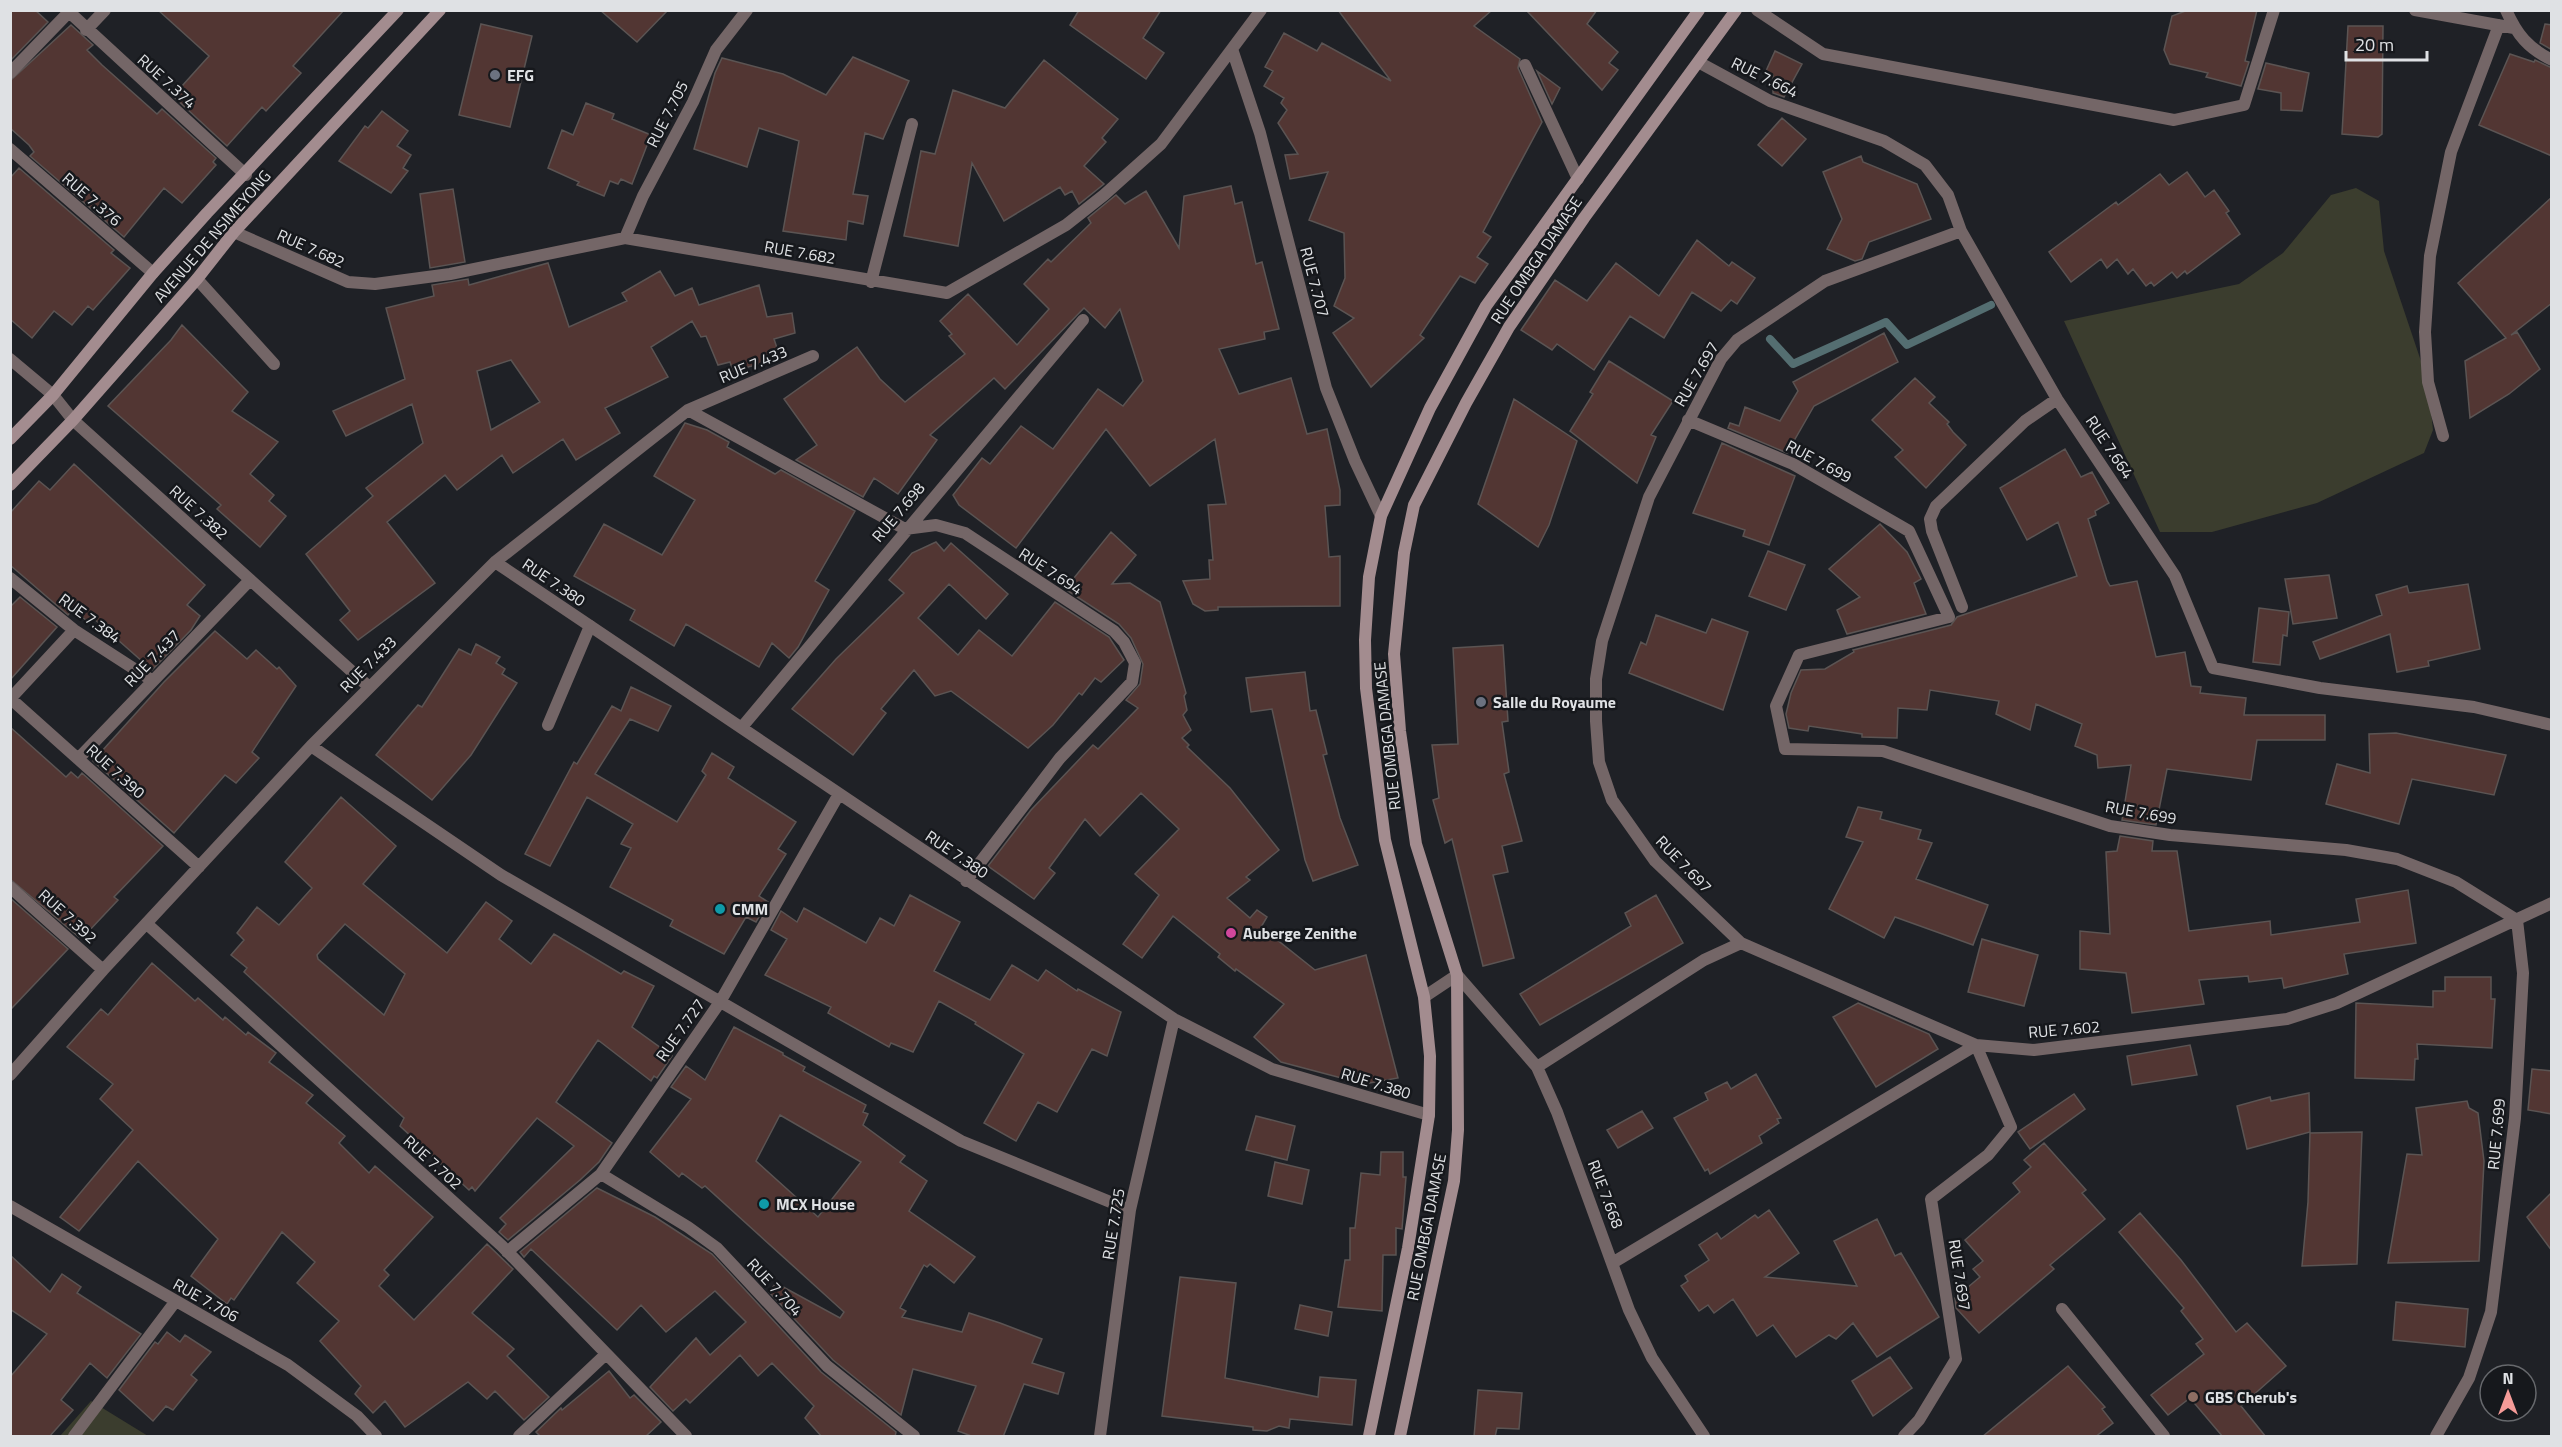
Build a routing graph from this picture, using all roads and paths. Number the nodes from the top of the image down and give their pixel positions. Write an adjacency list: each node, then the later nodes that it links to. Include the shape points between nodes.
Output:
1 (105, 10): 15 (street)
2 (398, 10): 23 (main road, AVENUE DE NSIMEYONG)
3 (440, 10): 26 (main road, AVENUE DE NSIMEYONG)
4 (747, 10): 27 (street, RUE 7.705, via 716,50)
5 (1261, 10): 16 (street, RUE 7.682)
6 (1700, 10): 24 (main road, RUE OMBGA DAMASE)
7 (1736, 10): 18 (main road, RUE OMBGA DAMASE)
8 (1757, 10): 9 (street, via 1823,54 2174,120 2244,105)
9 (2274, 10)
10 (2415, 10): 13 (street)
11 (2506, 10): 14 (street)
12 (68, 11): 15 (street, RUE 7.374); 20 (street)
13 (2499, 25): 14 (street); 40 (street, via 2451,152 2430,256 2425,332 2428,382)
14 (2514, 28): 17 (street, via 2528,47)
15 (86, 30): 23 (street, RUE 7.374)
16 (1233, 52): 30 (street, RUE 7.682, via 1161,144 1066,225 953,292 941,294); 43 (street, RUE 7.707, via 1260,133 1326,388)
17 (2552, 60)
18 (1700, 63): 25 (street, RUE 7.664, via 1770,101 1884,141 1925,165 1948,195); 68 (main road, RUE OMBGA DAMASE, via 1584,218 1509,327 1414,505 1404,553 1394,654 1400,731 1416,843)
19 (1526, 65): 24 (street)
20 (10, 73)
21 (912, 124): 30 (street)
22 (10, 149): 28 (street, RUE 7.376)
23 (246, 175): 28 (main road, AVENUE DE NSIMEYONG)
24 (1578, 179): 43 (main road, RUE OMBGA DAMASE, via 1486,306 1430,408)
25 (1961, 231): 36 (street, RUE 7.664); 39 (street, RUE 7.697, via 1825,281 1737,340 1721,359)
26 (234, 232): 27 (street, RUE 7.682, via 348,282 375,284 450,274); 29 (main road, AVENUE DE NSIMEYONG)
27 (625, 238): 30 (street, RUE 7.682)
28 (153, 273): 35 (main road, AVENUE DE NSIMEYONG)
29 (197, 279): 34 (street); 38 (main road, AVENUE DE NSIMEYONG)
30 (871, 282)
31 (1083, 320): 44 (street, RUE 7.698)
32 (813, 356): 37 (street, RUE 7.433)
33 (10, 359): 35 (street, RUE 7.382)
34 (274, 364)
35 (53, 395): 38 (street, RUE 7.382); 41 (main road, AVENUE DE NSIMEYONG)
36 (2057, 399): 48 (street, via 2025,421 1936,506 1930,519); 55 (street, RUE 7.664, via 2175,576 2212,668 2320,688 2474,707)
37 (688, 410): 44 (street); 45 (street, RUE 7.433)
38 (73, 420): 42 (main road, AVENUE DE NSIMEYONG); 47 (street, RUE 7.382)
39 (1688, 420): 64 (street, RUE 7.699, via 1793,464 1909,531 1949,617 1799,655 1776,706 1785,749 1883,751 2110,826 2346,850 2397,859 2456,882); 66 (street, RUE 7.697, via 1649,497 1602,641 1596,679 1599,762 1612,800 1655,861)
40 (2443, 436)
41 (10, 439)
42 (10, 485)
43 (1382, 516): 69 (main road, RUE OMBGA DAMASE, via 1369,577 1366,688 1385,840)
44 (905, 529): 56 (street, RUE 7.698); 61 (street, RUE 7.694, via 936,525 965,533 1114,631 1135,663 1132,682 1060,758)
45 (495, 562): 49 (street, RUE 7.380); 52 (street, RUE 7.433)
46 (10, 578): 50 (street, RUE 7.384)
47 (250, 580): 51 (street, RUE 7.437); 52 (street, RUE 7.382)
48 (1962, 608)
49 (590, 626): 54 (street); 56 (street, RUE 7.380)
50 (74, 630): 51 (street, RUE 7.384); 53 (street)
51 (153, 681): 58 (street, RUE 7.437)
52 (368, 686): 57 (street, RUE 7.433)
53 (11, 699): 58 (street, RUE 7.390)
54 (548, 725)
55 (2552, 725)
56 (742, 728): 59 (street, RUE 7.380)
57 (311, 746): 60 (street, RUE 7.433); 70 (street, via 501,875)
58 (78, 759): 60 (street, RUE 7.390)
59 (839, 794): 61 (street, RUE 7.380); 70 (street, RUE 7.727)
60 (199, 867): 65 (street, RUE 7.433)
61 (966, 881): 71 (street, RUE 7.380)
62 (10, 887): 67 (street, RUE 7.392)
63 (2552, 903): 64 (street, RUE 7.602)
64 (2517, 920): 72 (street, RUE 7.602, via 2337,1003 2287,1019 2034,1050); 95 (street, RUE 7.699, via 2523,973 2515,1118 2492,1301 2469,1378)
65 (147, 924): 67 (street, RUE 7.433); 79 (street, RUE 7.702)
66 (1741, 942): 72 (street, RUE 7.697); 73 (street, via 1704,960)
67 (103, 970): 74 (street, RUE 7.433)
68 (1458, 975): 69 (street); 73 (street, RUE 7.668); 91 (main road, RUE OMBGA DAMASE, via 1458,1130 1454,1181)
69 (1424, 997): 75 (main road, RUE OMBGA DAMASE, via 1430,1056)
70 (720, 1002): 76 (street, RUE 7.727); 78 (street, via 961,1142)
71 (1174, 1019): 75 (street, RUE 7.380, via 1272,1069); 78 (street, RUE 7.725)
72 (1976, 1045): 80 (street); 93 (street, RUE 7.697, via 2011,1127 1988,1155 1931,1199 1956,1359 1919,1420)
73 (1537, 1067): 80 (street, RUE 7.668)
74 (11, 1073)
75 (1429, 1115): 90 (main road, RUE OMBGA DAMASE, via 1408,1248)
76 (601, 1174): 79 (street, RUE 7.727); 85 (street, RUE 7.704, via 717,1248 827,1366)
77 (10, 1206): 81 (street, RUE 7.706)
78 (1130, 1209): 89 (street, RUE 7.725)
79 (507, 1252): 83 (street, RUE 7.702)
80 (1614, 1262): 92 (street, RUE 7.668, via 1629,1310 1652,1358)
81 (175, 1302): 84 (street); 86 (street, RUE 7.706, via 288,1365 357,1416)
82 (2062, 1309): 94 (street)
83 (606, 1354): 87 (street); 88 (street, RUE 7.702)
84 (74, 1436)
85 (914, 1436)
86 (376, 1437)
87 (519, 1437)
88 (686, 1437)
89 (1100, 1437)
90 (1369, 1437)
91 (1400, 1437)
92 (1704, 1437)
93 (1904, 1437)
94 (2164, 1437)
95 (2436, 1437)

